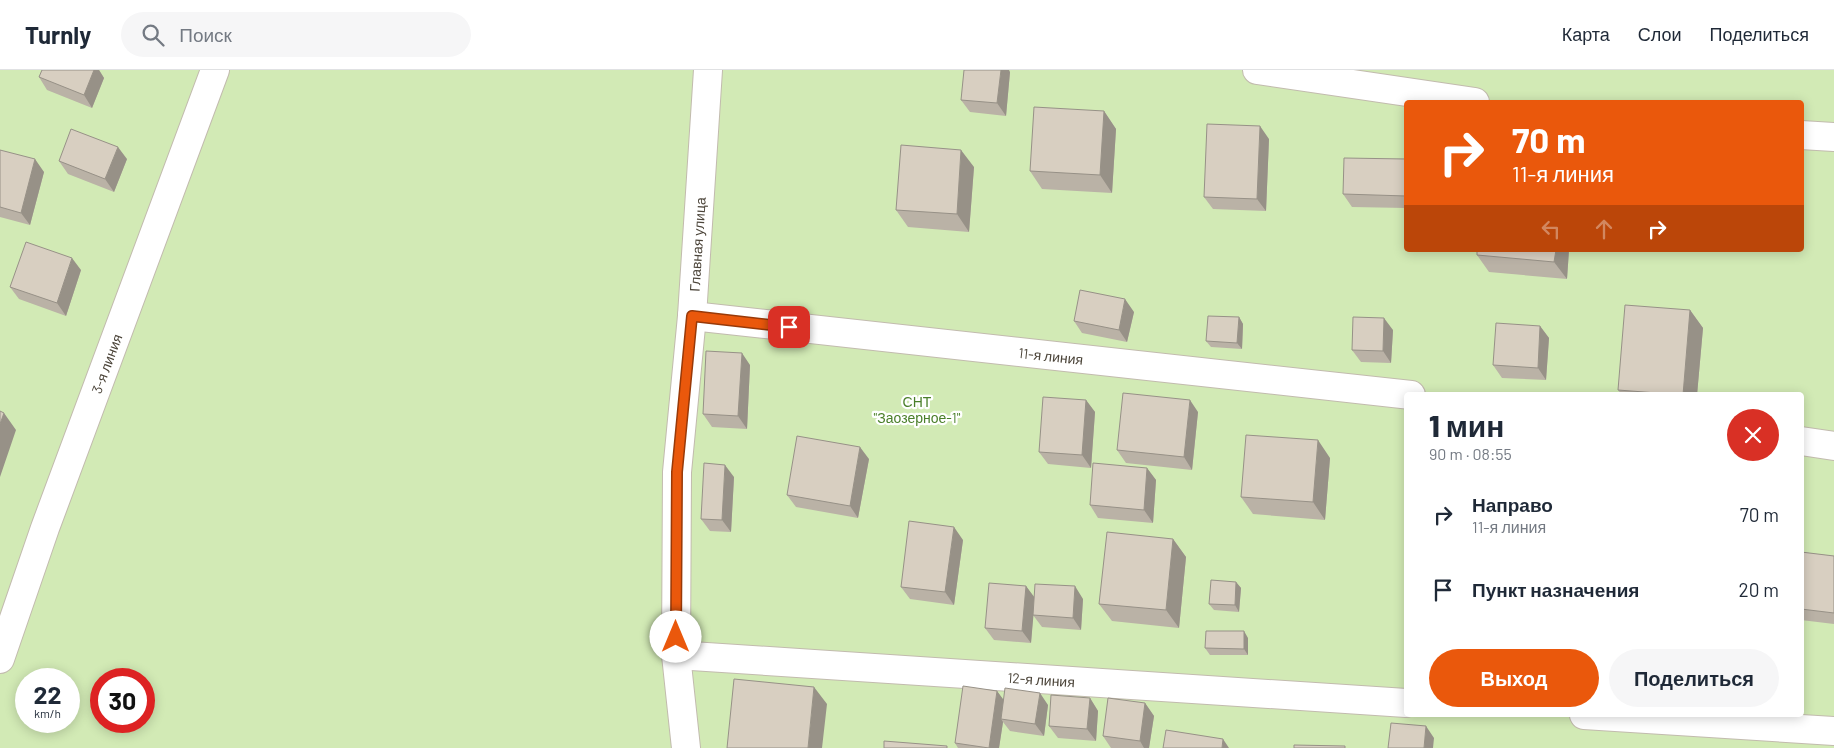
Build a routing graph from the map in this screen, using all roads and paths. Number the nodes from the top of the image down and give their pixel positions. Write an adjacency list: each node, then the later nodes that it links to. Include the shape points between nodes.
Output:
1 (215, 70): 12 (street, 3-я линия, via 45,528)
2 (708, 70): 7 (street, Главная улица)
3 (1257, 70): 4 (street)
4 (1461, 100)
5 (1804, 135): 6 (street)
6 (1834, 136)
7 (692, 316): 8 (street, 11-я линия); 11 (street, Главная улица, via 677,472)
8 (1404, 394)
9 (1804, 441): 10 (street)
10 (1834, 446)
11 (676, 655): 13 (street, 12-я линия); 16 (street, Главная улица)
12 (0, 659)
13 (1404, 703)
14 (1613, 717): 15 (street)
15 (1834, 732)
16 (686, 748)

